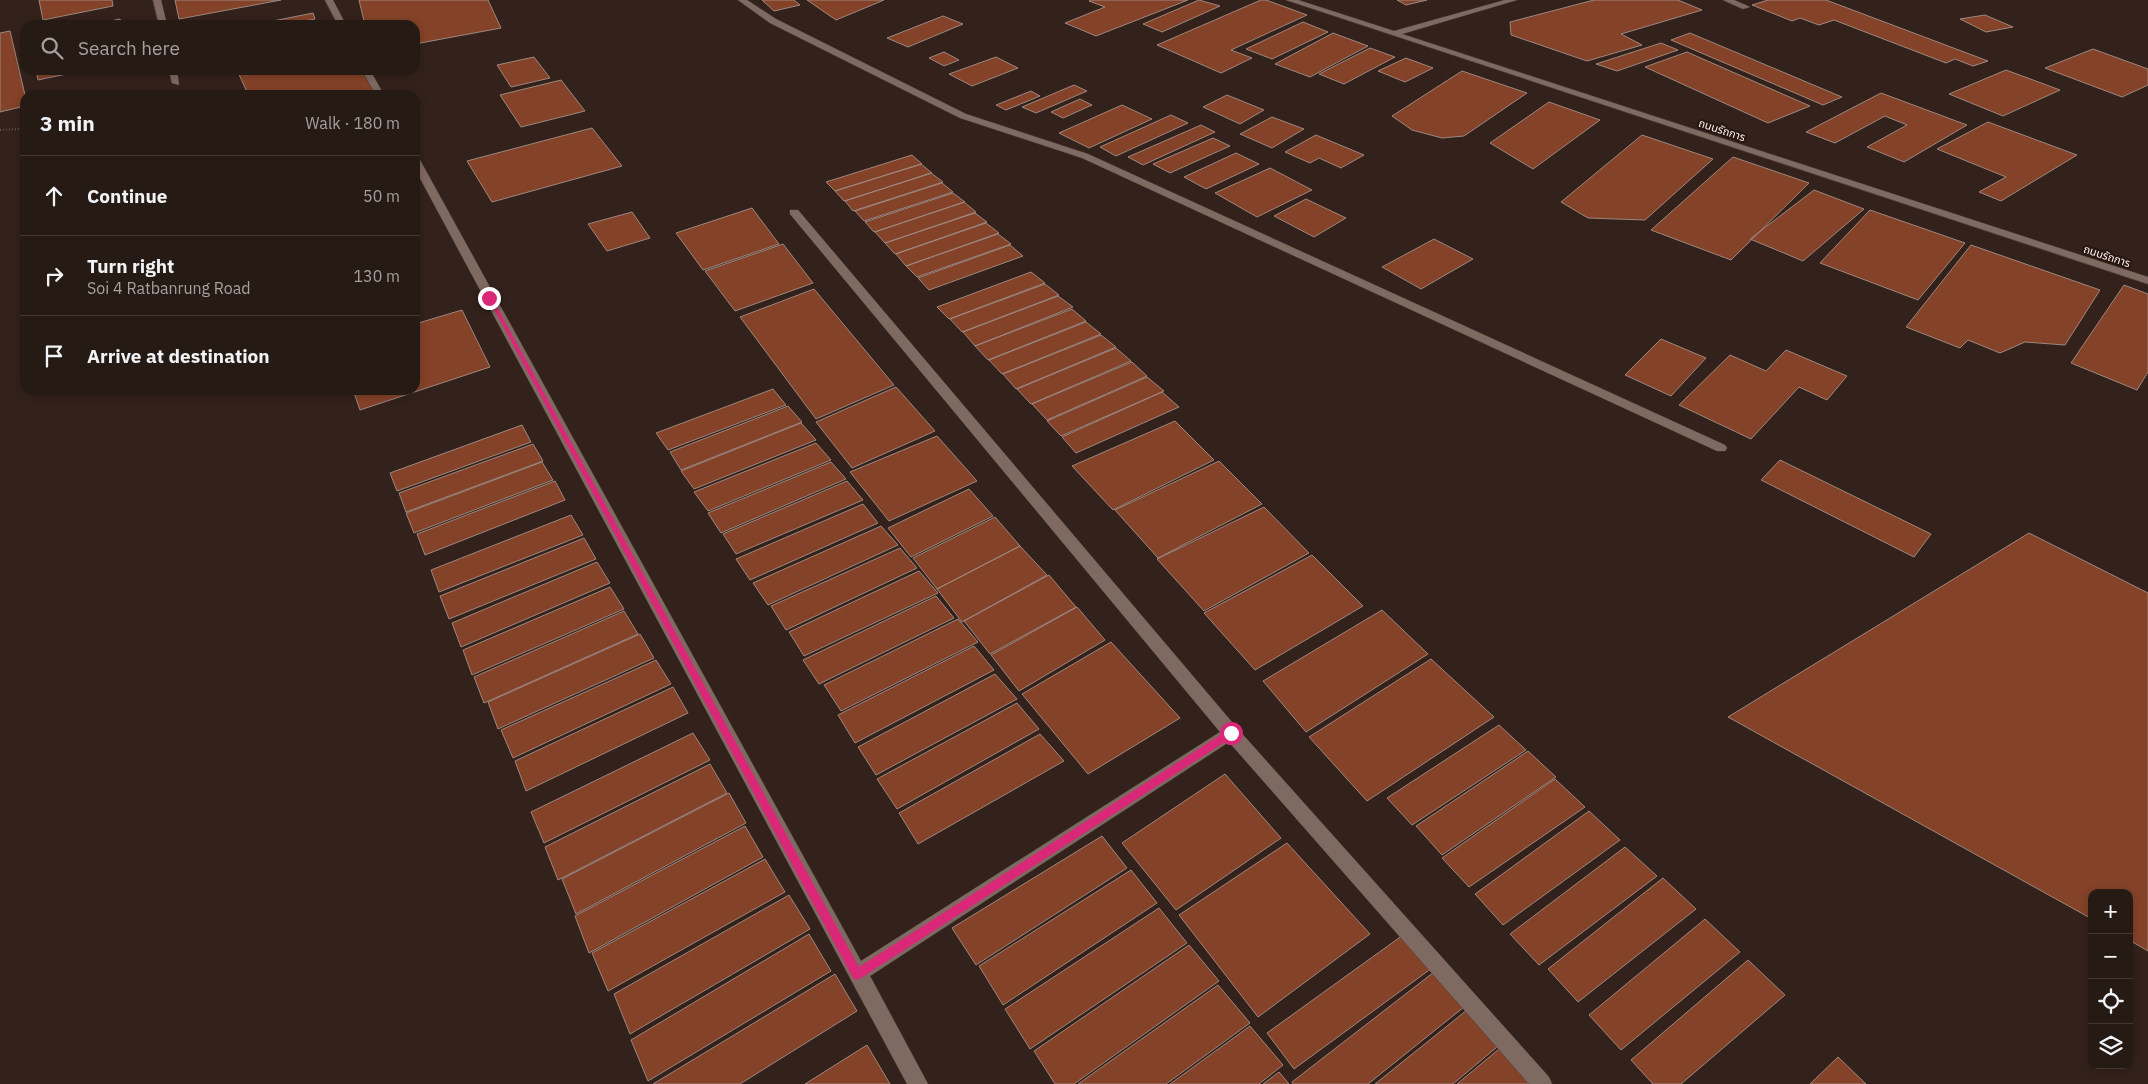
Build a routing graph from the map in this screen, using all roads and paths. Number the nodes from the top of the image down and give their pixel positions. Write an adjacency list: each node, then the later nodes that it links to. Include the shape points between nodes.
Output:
1 (157, 0): 8 (street)
2 (328, 0): 9 (street)
3 (742, 0): 20 (street, via 773,21 963,116 1085,156)
4 (1290, 0): 10 (street, ถนนรัถการ)
5 (1513, 0): 10 (street)
6 (1727, 0): 7 (street)
7 (1746, 7)
8 (162, 20)
9 (339, 20)
10 (1393, 34): 19 (street, ถนนรัถการ)
11 (174, 75): 13 (street)
12 (369, 75): 14 (street)
13 (176, 83)
14 (377, 90)
15 (20, 129): 16 (path)
16 (0, 130)
17 (420, 169): 22 (street)
18 (794, 212): 21 (street)
19 (2148, 281)
20 (1721, 448)
21 (1231, 733): 22 (street); 24 (street)
22 (857, 974): 23 (street)
23 (918, 1084)
24 (1542, 1084)

